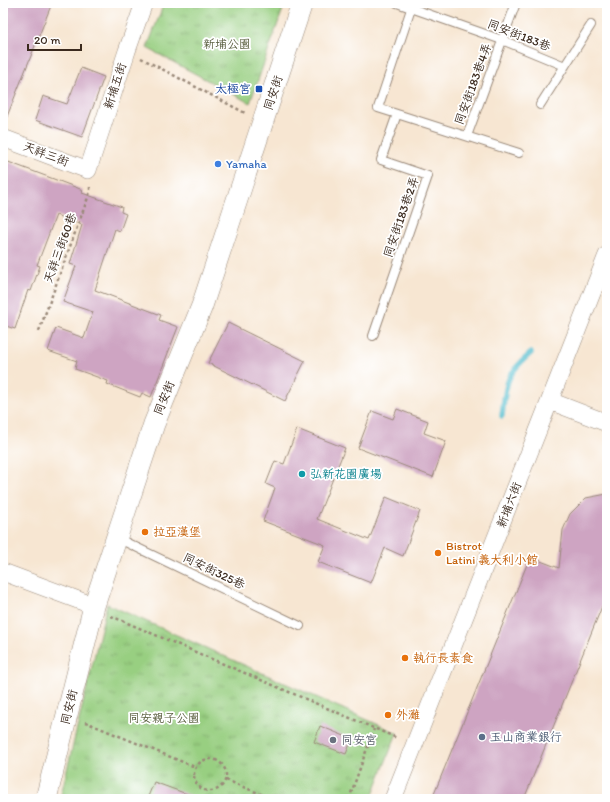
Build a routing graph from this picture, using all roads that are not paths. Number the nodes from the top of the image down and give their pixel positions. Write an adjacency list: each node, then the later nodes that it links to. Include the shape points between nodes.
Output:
1 (144, 3): 14 (street, 新埔五街)
2 (302, 3): 19 (street, 同安街, via 202,306 154,424)
3 (397, 3): 5 (lane, 同安街183巷)
4 (516, 3): 7 (lane, 同安街183巷4弄)
5 (412, 6): 7 (lane, 同安街183巷); 10 (lane, via 378,108)
6 (590, 25): 8 (lane)
7 (502, 40): 8 (lane, 同安街183巷); 11 (lane, 同安街183巷4弄)
8 (565, 66): 9 (lane)
9 (540, 105)
10 (397, 114): 11 (lane); 16 (lane, 同安街183巷2弄, via 382,160 428,176)
11 (467, 136): 13 (lane)
12 (3, 138): 14 (street, 天祥三街)
13 (519, 153)
14 (88, 170)
15 (607, 255): 17 (street, 新埔六街)
16 (373, 336)
17 (550, 401): 18 (street); 24 (street, 新埔六街)
18 (607, 423)
19 (116, 538): 21 (street, 同安街); 22 (lane, 同安街325巷)
20 (3, 572): 21 (street)
21 (100, 610): 23 (street, 同安街)
22 (300, 626)
23 (46, 799)
24 (393, 799)

